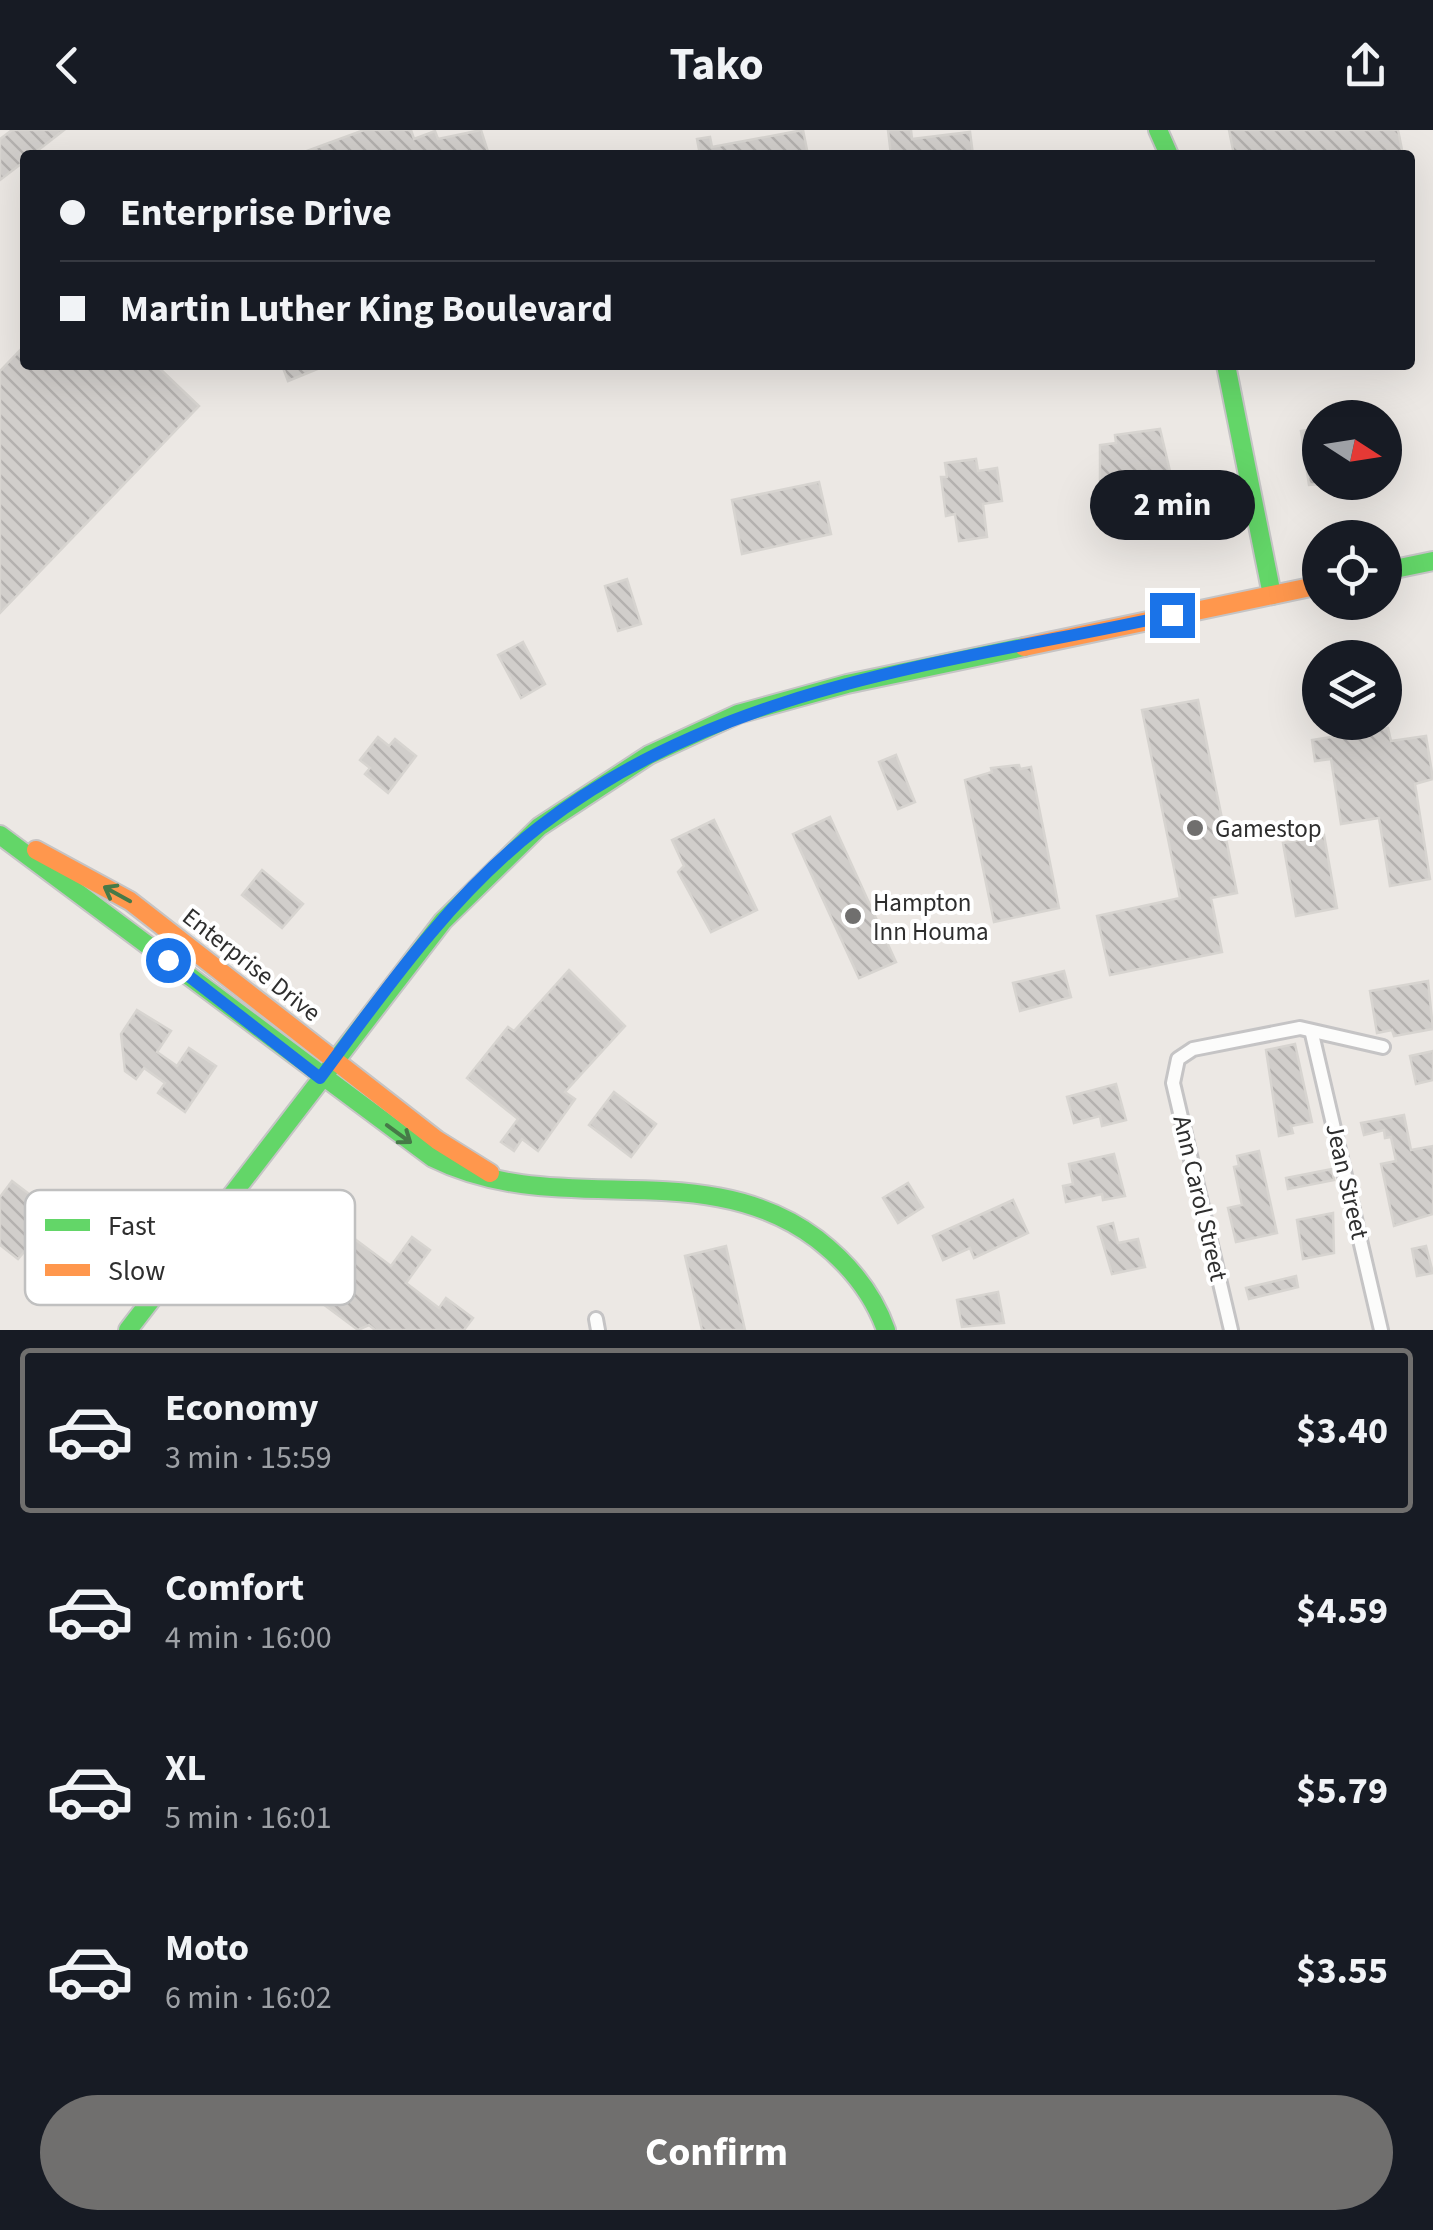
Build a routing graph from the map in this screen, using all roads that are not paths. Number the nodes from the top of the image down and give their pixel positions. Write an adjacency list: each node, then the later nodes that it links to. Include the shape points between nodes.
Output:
1 (1227, 370): 5 (street)
2 (1433, 561): 3 (street)
3 (1402, 567)
4 (1302, 588): 5 (street)
5 (1272, 594): 9 (street, via 863,680 738,714 648,754 538,827 502,861 443,921)
6 (0, 832): 9 (street, Enterprise Drive, one-way to 6, via 130,901); 10 (street, Enterprise Drive)
7 (1312, 1034): 8 (street); 16 (street, Ann Carol Street, via 1300,1028 1194,1049 1175,1066); 17 (street, Jean Street)
8 (1383, 1047)
9 (334, 1060): 10 (street); 11 (street, Enterprise Drive, via 436,1140)
10 (320, 1078): 11 (street, Enterprise Drive, one-way to 11, via 433,1158); 12 (street)
11 (513, 1186): 15 (street, Enterprise Drive, via 703,1190 760,1202 808,1228 854,1271)
12 (235, 1190)
13 (147, 1305): 14 (street)
14 (128, 1330)
15 (886, 1330)
16 (1232, 1330)
17 (1381, 1330)

